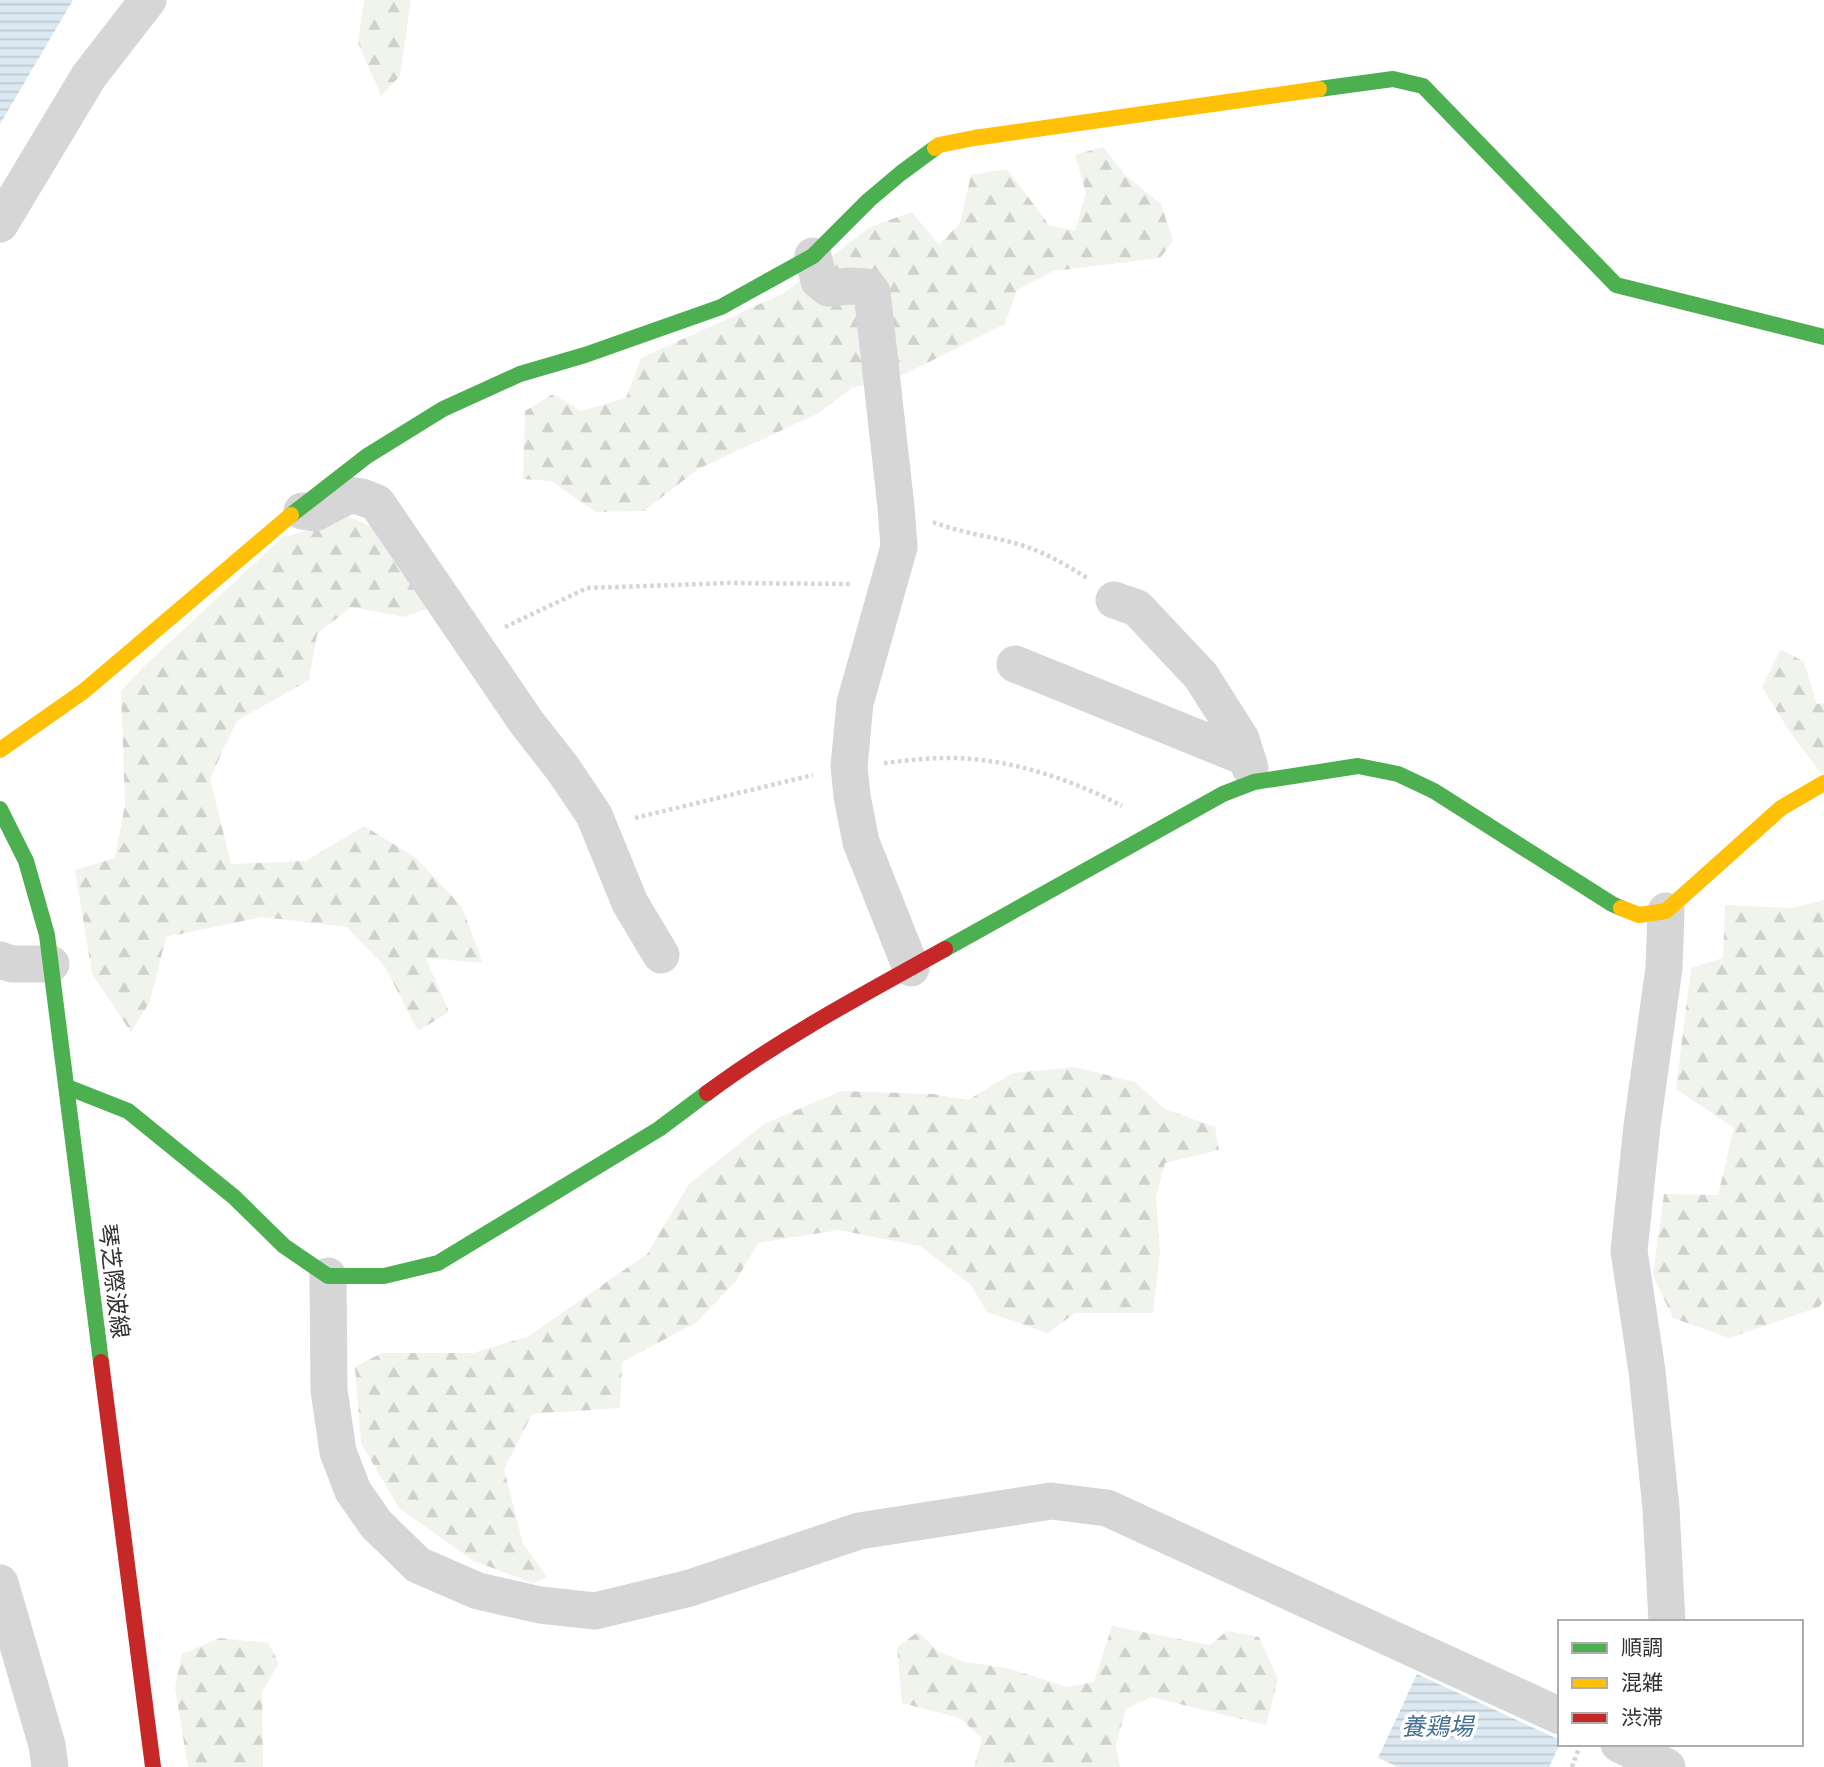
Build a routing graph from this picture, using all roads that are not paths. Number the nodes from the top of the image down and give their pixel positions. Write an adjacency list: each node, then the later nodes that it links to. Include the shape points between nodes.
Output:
1 (148, 0): 2 (street, via 89,76)
2 (0, 224)
3 (813, 256): 4 (street, via 869,200 939,145 1393,79 1423,86 1616,285); 5 (street, via 721,307 520,374 443,409 368,456); 16 (street, via 819,281 828,288 868,287 873,292 899,547 855,703 849,766 861,842)
4 (1824, 337)
5 (297, 510): 8 (street, via 84,691); 13 (street, via 315,513 349,495 376,503 594,815 630,903)
6 (1114, 600): 9 (street, via 1137,608 1201,676 1241,738)
7 (1015, 664): 9 (street)
8 (0, 750)
9 (1251, 770): 12 (street, via 1358,766 1398,774 1434,791 1612,904 1639,915); 16 (street, via 1223,794)
10 (1824, 783): 12 (street, via 1781,808)
11 (0, 809): 15 (street, 琴芝際波線, via 26,861)
12 (1666, 911): 20 (street, via 1664,968 1629,1251 1647,1371)
13 (661, 955)
14 (0, 960): 15 (street)
15 (51, 964): 17 (street, 琴芝際波線)
16 (911, 968): 18 (street, via 742,1067 659,1129 438,1263 384,1276)
17 (67, 1087): 18 (street, via 128,1111 234,1197 284,1245); 25 (street, 琴芝際波線)
18 (328, 1276): 21 (street, via 329,1390 338,1451 353,1492 376,1524 418,1565 478,1591 595,1611 690,1588 859,1531 1051,1501 1107,1508)
19 (0, 1583): 24 (street)
20 (1667, 1620)
21 (1558, 1715)
22 (1623, 1746): 26 (street)
23 (1672, 1746): 27 (street)
24 (50, 1767)
25 (153, 1767)
26 (1667, 1767)
27 (1674, 1767)

